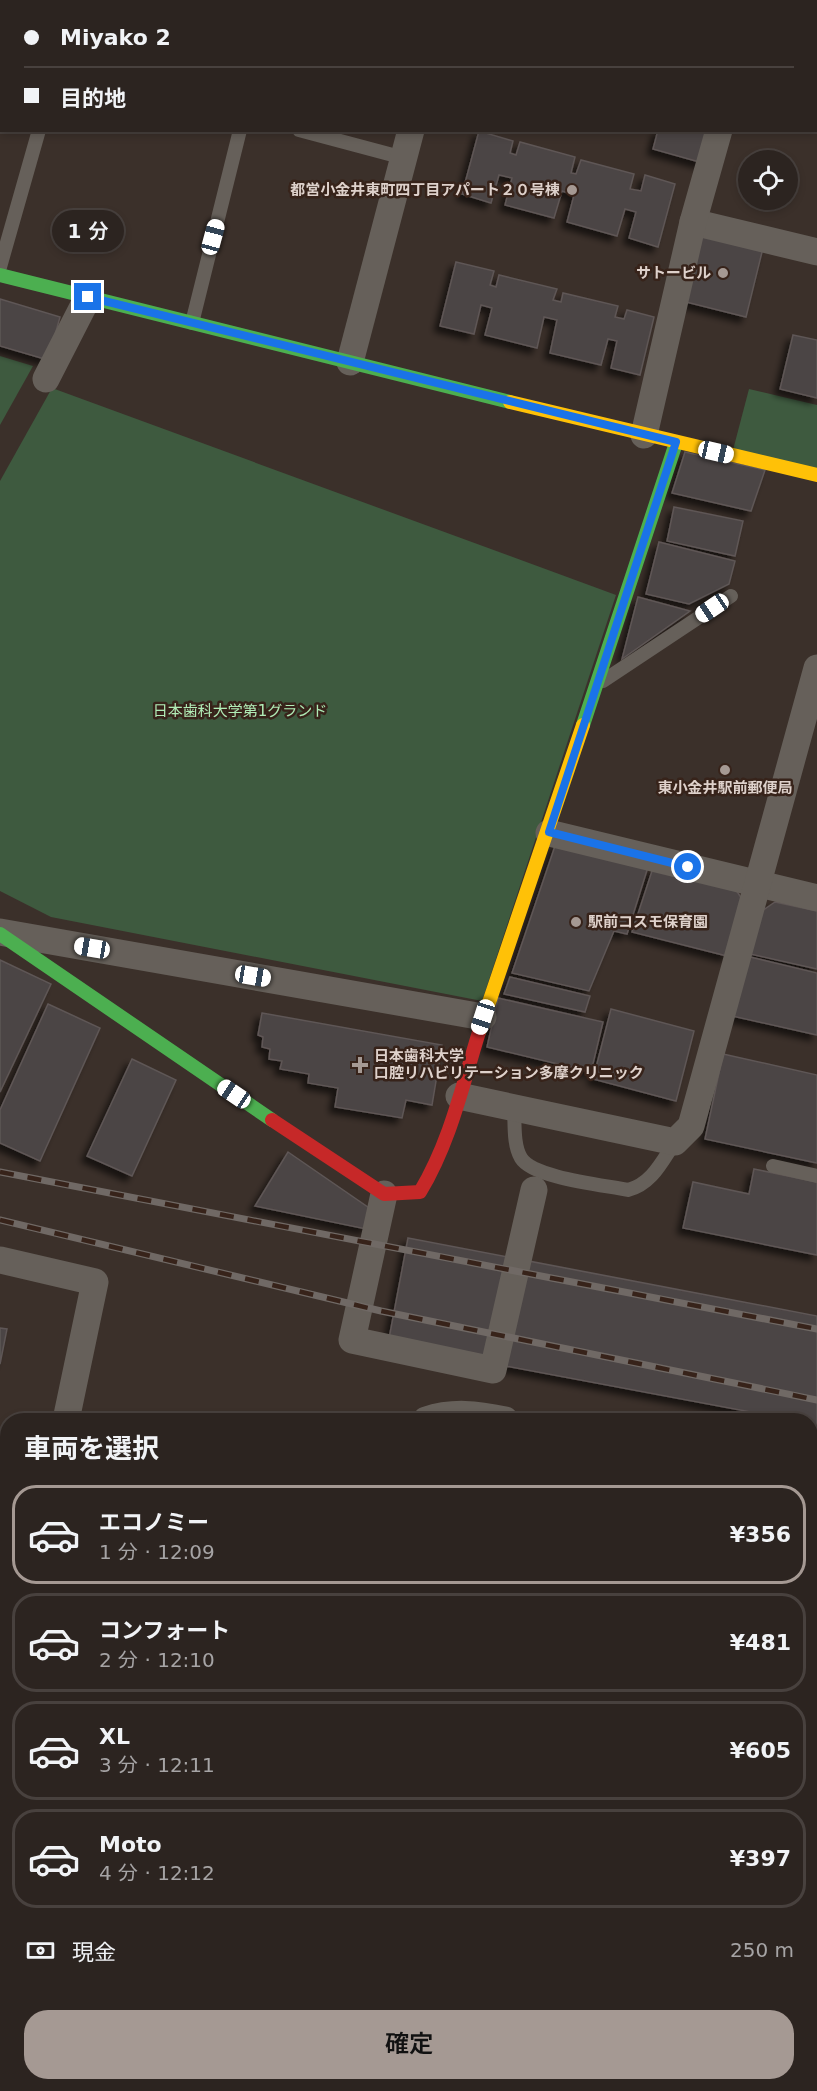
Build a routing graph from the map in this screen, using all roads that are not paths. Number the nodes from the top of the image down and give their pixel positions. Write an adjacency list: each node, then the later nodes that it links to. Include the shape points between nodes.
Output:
1 (38, 132): 9 (lane)
2 (240, 132): 12 (lane)
3 (306, 132): 6 (lane)
4 (410, 132): 6 (street)
5 (718, 132): 7 (street)
6 (404, 158): 13 (street)
7 (693, 222): 8 (street); 15 (street)
8 (817, 252)
9 (0, 267)
10 (0, 275): 11 (street)
11 (88, 297): 12 (street); 14 (street)
12 (192, 323): 13 (street)
13 (350, 362): 15 (street)
14 (46, 379)
15 (644, 435): 16 (street)
16 (676, 442): 17 (street); 20 (street)
17 (817, 475)
18 (731, 596): 20 (lane)
19 (817, 668): 22 (street)
20 (598, 685): 21 (street)
21 (549, 832): 22 (street); 25 (street)
22 (758, 884): 23 (street); 28 (street, via 691,1126)
23 (817, 898)
24 (0, 933): 25 (street); 32 (street)
25 (483, 1017): 26 (street)
26 (459, 1096): 27 (street); 32 (street, via 436,1169 420,1192)
27 (514, 1107): 28 (street); 28 (lane, via 518,1150 522,1160 538,1172 628,1190 650,1179)
28 (675, 1142)
29 (773, 1166): 30 (lane)
30 (817, 1176)
31 (534, 1190): 32 (street, via 493,1370 352,1340)
32 (384, 1194)
33 (0, 1260): 34 (street, via 95,1282)
34 (67, 1413)

